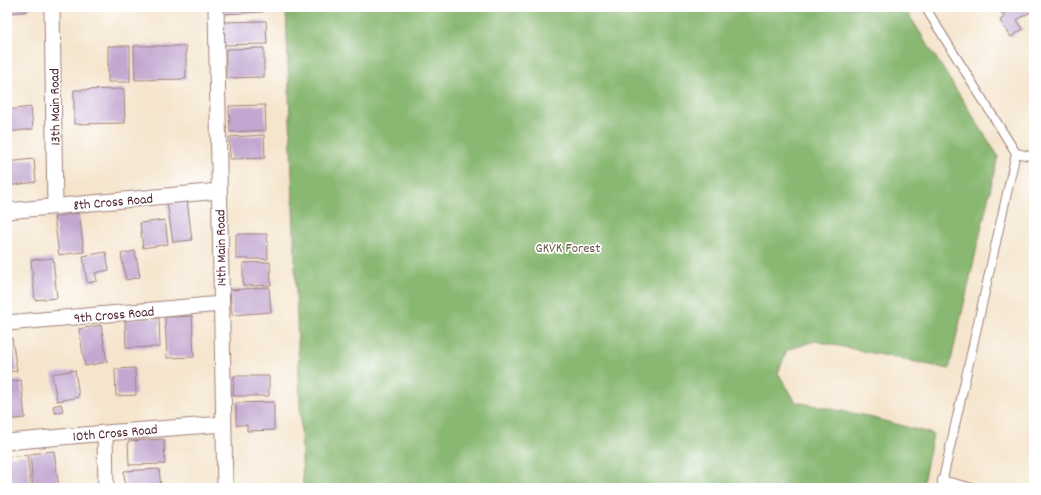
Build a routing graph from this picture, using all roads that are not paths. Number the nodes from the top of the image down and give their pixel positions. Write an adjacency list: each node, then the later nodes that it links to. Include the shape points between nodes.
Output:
1 (52, 7): 7 (street, 13th Main Road)
2 (216, 7): 6 (street, 14th Main Road)
3 (925, 7): 4 (lane)
4 (1016, 153): 5 (lane); 14 (lane)
5 (1034, 158)
6 (219, 191): 7 (street, 8th Cross Road); 9 (street, 14th Main Road)
7 (55, 206): 8 (street, 8th Cross Road)
8 (7, 211)
9 (221, 304): 10 (street, 9th Cross Road); 11 (street, 14th Main Road)
10 (7, 323)
11 (223, 424): 12 (street, 10th Cross Road); 16 (street, 14th Main Road)
12 (105, 433): 13 (street, 10th Cross Road); 15 (street)
13 (7, 442)
14 (942, 484): 17 (lane)
15 (106, 488)
16 (225, 488)
17 (973, 488)

